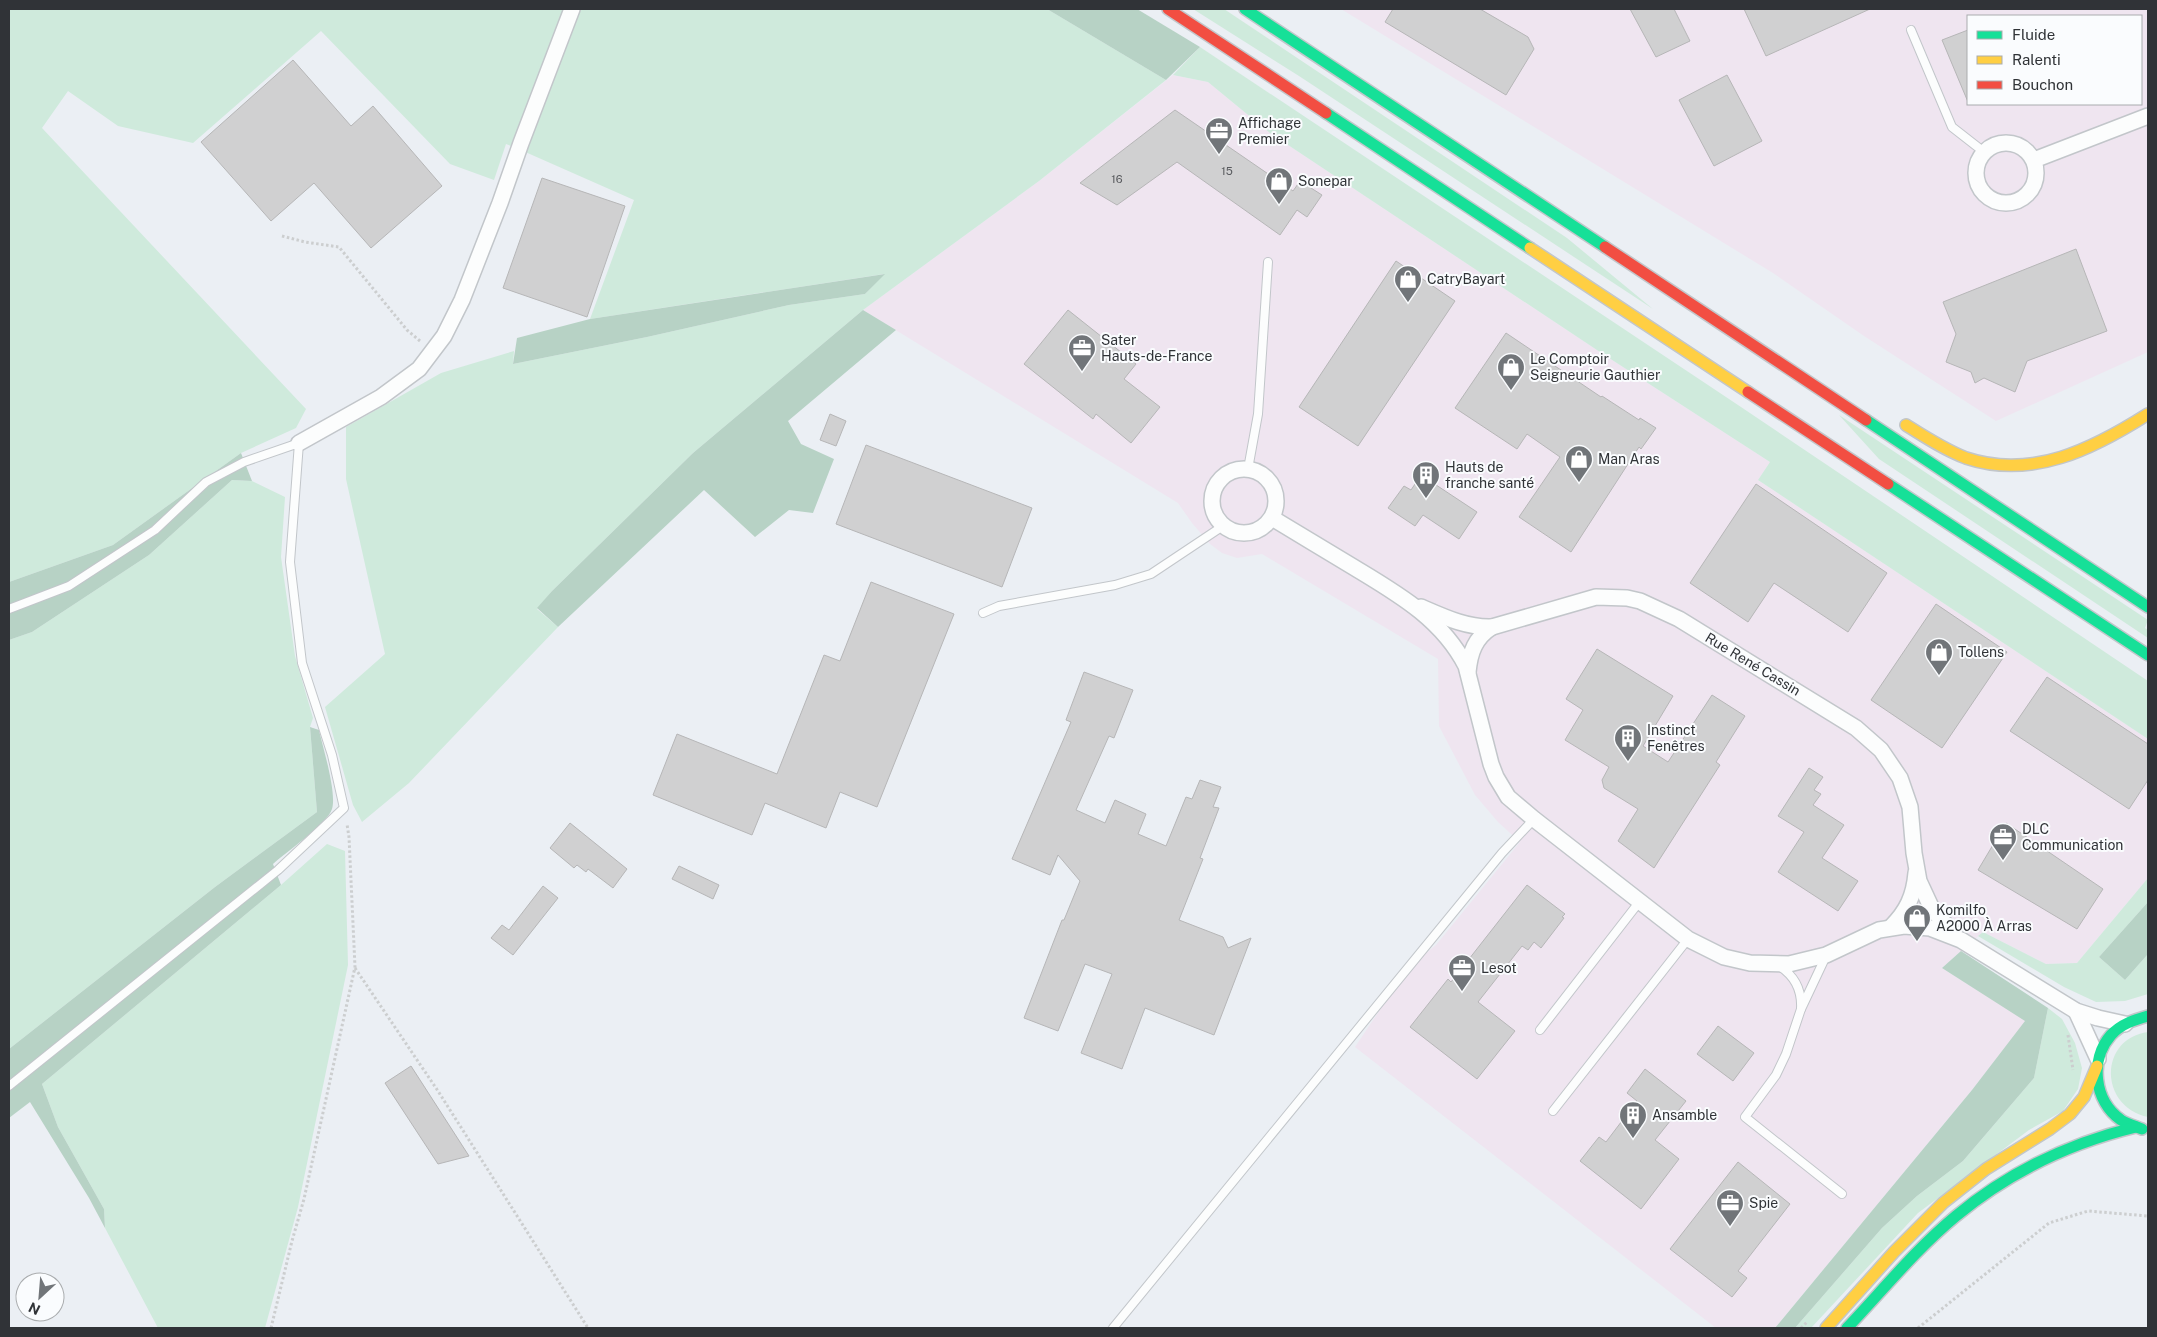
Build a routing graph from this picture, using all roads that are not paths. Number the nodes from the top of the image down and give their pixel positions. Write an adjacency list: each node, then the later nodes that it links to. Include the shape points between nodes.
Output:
1 (572, 9): 13 (street, via 500,203 462,300 444,336 420,369 381,397)
2 (1168, 9): 22 (main road)
3 (1245, 9): 8 (main road)
4 (1911, 30): 6 (lane, via 1952,127)
5 (2148, 116): 7 (street)
6 (1984, 152): 7 (street, via 1995,144 2009,142 2026,149); 7 (street, via 1976,168 1977,182 1987,196 2002,203 2016,202 2030,192 2037,177)
7 (2034, 160)
8 (1576, 228): 10 (main road); 18 (main road)
9 (1268, 262): 14 (lane, via 1258,414)
10 (1724, 311)
11 (2148, 414): 12 (main road, via 2079,454 2046,463 2016,466 1966,458 1934,443)
12 (1893, 416)
13 (299, 443): 19 (lane, via 244,462 206,482 155,530 69,586); 38 (lane, via 290,562 302,663 332,755 344,808 278,870)
14 (1248, 469): 15 (street, via 1259,472 1272,484 1277,501); 16 (street, via 1226,474 1214,490 1213,509)
15 (1272, 518): 16 (street, via 1262,529 1252,533 1237,533); 17 (street)
16 (1223, 526): 20 (lane, via 1151,574 1116,585 999,606)
17 (1411, 603): 21 (street, Rue René Cassin, via 1462,623); 23 (street, via 1451,642)
18 (2148, 607)
19 (9, 609)
20 (983, 614)
21 (1492, 626): 23 (street, via 1475,644); 25 (street, Rue René Cassin, via 1596,597 1627,598 1679,619 1829,710 1881,750 1900,778 1910,807)
22 (2148, 655)
23 (1468, 672): 24 (street, via 1496,777 1508,796)
24 (1534, 819): 26 (street); 43 (lane, via 1502,853)
25 (1916, 867): 27 (street, via 1915,888 1910,902 1904,915); 29 (street, Rue René Cassin, via 1932,908)
26 (1640, 901): 28 (street); 36 (lane)
27 (1891, 927): 29 (street, via 1930,928); 30 (street, via 1865,935)
28 (1688, 939): 31 (street, via 1724,957); 39 (lane)
29 (1961, 940): 33 (street)
30 (1826, 955): 31 (street); 32 (lane)
31 (1777, 965): 32 (lane, via 1795,982)
32 (1801, 1009): 42 (lane, via 1776,1075 1745,1117)
33 (2076, 1010): 35 (street, via 2098,1018); 37 (street)
34 (2148, 1012): 35 (main road)
35 (2137, 1020): 37 (main road, via 2110,1036)
36 (1540, 1030)
37 (2097, 1062): 40 (main road, via 2098,1085 2105,1104 2118,1118); 44 (main road, via 2084,1097 2070,1114 1986,1169 1943,1203)
38 (9, 1086)
39 (1553, 1111)
40 (2136, 1127): 41 (main road); 45 (main road, via 2086,1140 2054,1153 1978,1199 1924,1247)
41 (2148, 1130)
42 (1842, 1194)
43 (1113, 1328)
44 (1826, 1328)
45 (1847, 1328)

